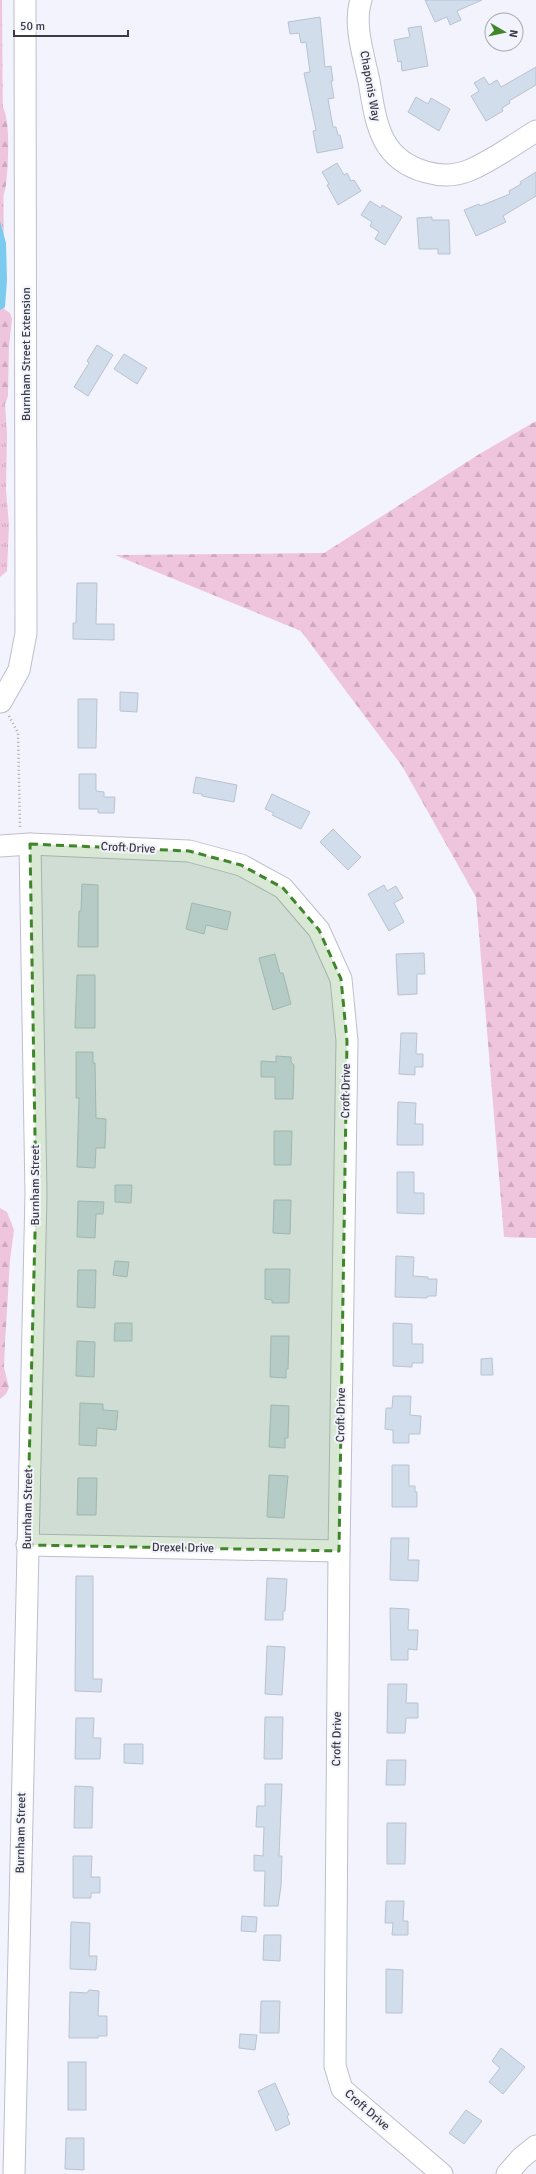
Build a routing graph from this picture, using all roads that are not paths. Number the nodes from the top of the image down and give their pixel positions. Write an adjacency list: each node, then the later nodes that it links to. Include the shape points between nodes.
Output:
1 (25, 0): 4 (street, Burnham Street Extension, via 26,633 19,670)
2 (361, 0): 3 (street, Chaponis Way, via 359,25 375,120 385,144 400,160 418,170 455,174 471,169)
3 (536, 131)
4 (1, 702)
5 (30, 844): 6 (street, Croft Drive); 7 (street, Burnham Street, via 36,1194); 8 (street, Croft Drive, via 189,851 241,864 283,888 319,930 341,979 347,1040)
6 (0, 846)
7 (28, 1545): 8 (street, Drexel Drive); 10 (street, Burnham Street)
8 (339, 1551): 11 (street, Croft Drive, via 335,2066 342,2089)
9 (536, 2146): 12 (street)
10 (14, 2174)
11 (442, 2174)
12 (507, 2174)

